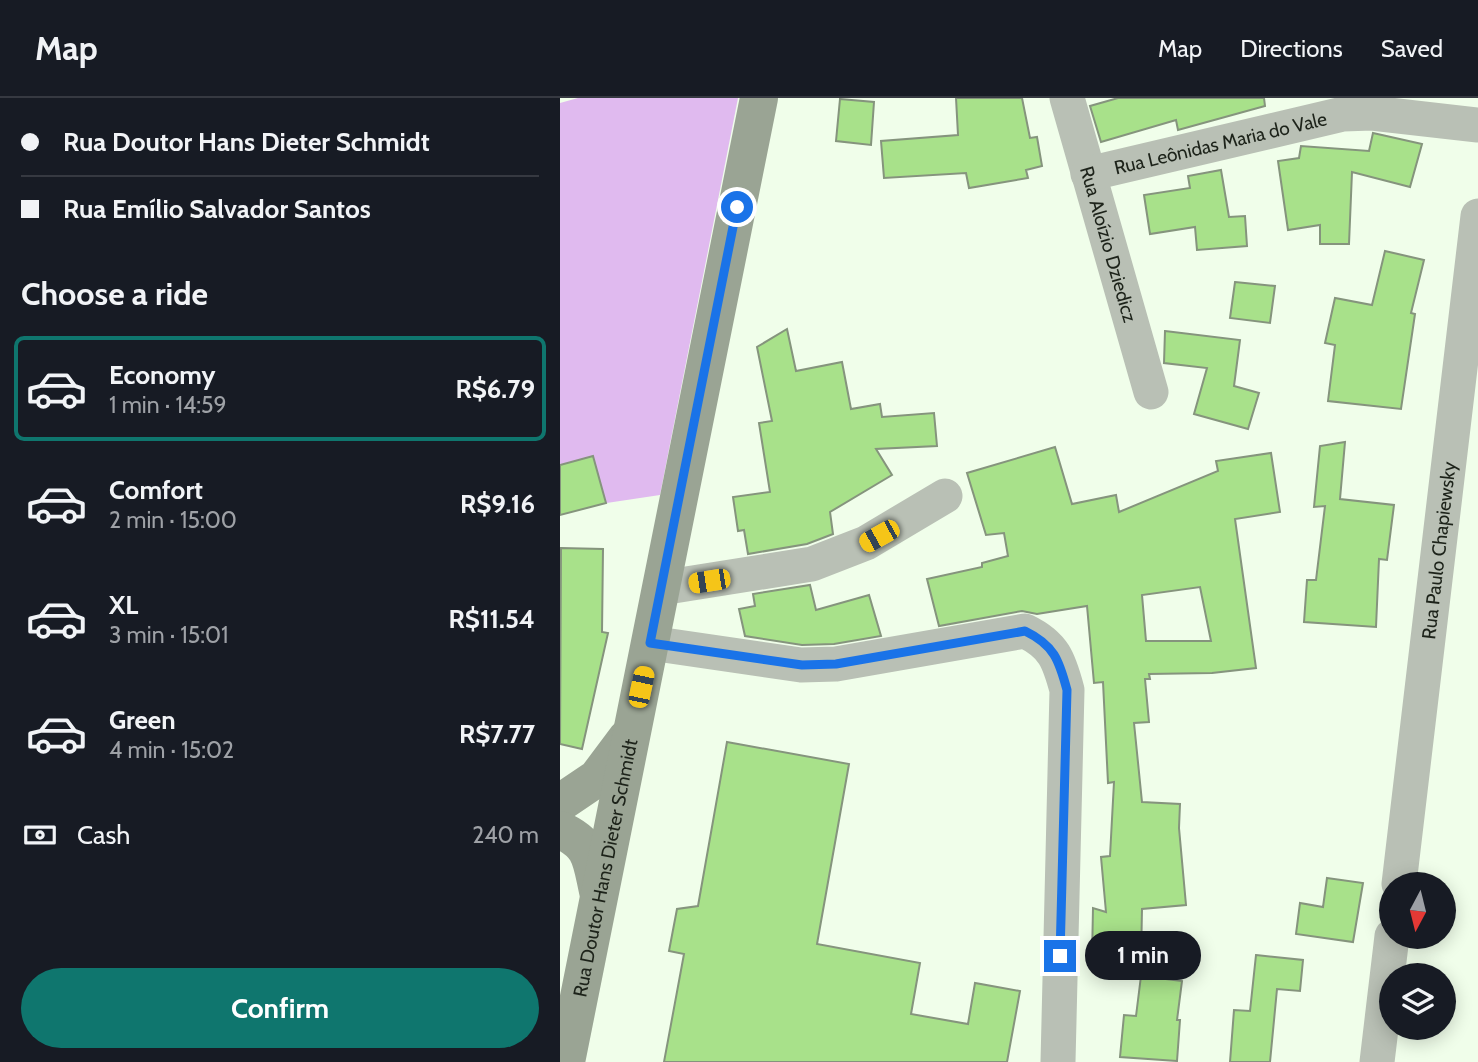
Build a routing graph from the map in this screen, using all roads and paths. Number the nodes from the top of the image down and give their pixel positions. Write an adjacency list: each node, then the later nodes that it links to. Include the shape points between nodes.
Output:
1 (759, 98): 8 (street, Rua Doutor Hans Dieter Schmidt)
2 (1067, 98): 4 (street, Rua Aloízio Dziedicz)
3 (1478, 125): 4 (street, Rua Leônidas Maria do Vale, via 1343,114)
4 (1088, 174): 6 (street, Rua Aloízio Dziedicz)
5 (1478, 216): 13 (street, Rua Paulo Chapiewsky)
6 (1151, 393)
7 (945, 496): 8 (street, via 866,543 812,564)
8 (661, 588): 9 (street, Rua Doutor Hans Dieter Schmidt)
9 (650, 643): 10 (street, Rua Doutor Hans Dieter Schmidt); 17 (street, via 802,665 836,664 1025,631 1045,641 1061,665 1067,690)
10 (632, 731): 11 (street, via 597,778); 14 (street, Rua Doutor Hans Dieter Schmidt)
11 (560, 803)
12 (560, 830): 14 (street, via 588,849)
13 (1400, 872)
14 (599, 897): 16 (street, Rua Doutor Hans Dieter Schmidt)
15 (1390, 949): 18 (street)
16 (566, 1062)
17 (1058, 1062)
18 (1377, 1062)

